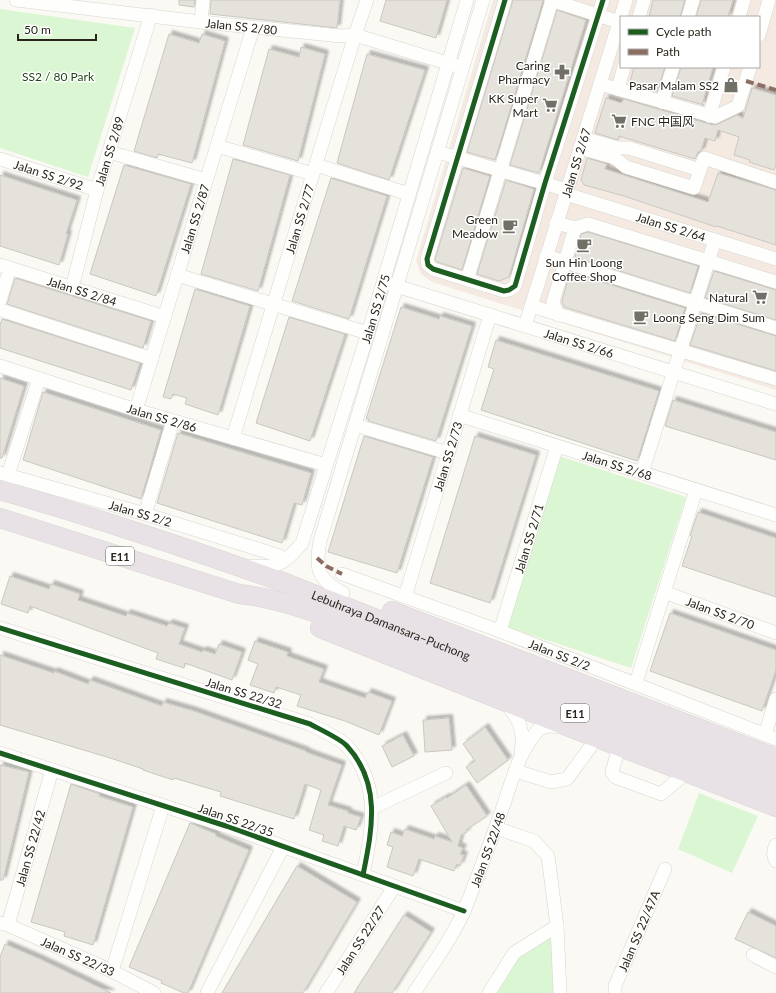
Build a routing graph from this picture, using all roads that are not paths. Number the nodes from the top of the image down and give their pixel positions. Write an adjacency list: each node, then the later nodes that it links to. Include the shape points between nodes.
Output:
1 (16, 0): 14 (street, Jalan SS 2/80)
2 (203, 0): 22 (street)
3 (366, 0): 26 (street, Jalan SS 2/77)
4 (467, 0): 27 (street, Jalan SS 2/75)
5 (483, 0): 28 (street, Jalan SS 2/75)
6 (504, 0): 42 (street)
7 (552, 0): 16 (street); 45 (street)
8 (603, 0): 16 (street)
9 (626, 0): 17 (street, Jalan SS 2/67)
10 (644, 0): 18 (street)
11 (693, 0): 19 (street)
12 (744, 0): 20 (street)
13 (769, 0): 25 (street)
14 (74, 3): 15 (street, Jalan SS 2/80)
15 (151, 15): 22 (street, Jalan SS 2/80); 39 (street, Jalan SS 2/89)
16 (598, 15): 23 (street); 49 (street)
17 (621, 16)
18 (639, 16)
19 (688, 16)
20 (739, 16)
21 (620, 19): 23 (street, Jalan SS 2/67)
22 (201, 22): 24 (street, Jalan SS 2/80)
23 (619, 22): 33 (street, Jalan SS 2/67)
24 (253, 28): 26 (street, Jalan SS 2/80); 38 (street, Jalan SS 2/87)
25 (760, 32)
26 (355, 35): 27 (street, Jalan SS 2/80); 44 (street, Jalan SS 2/77)
27 (449, 64): 28 (street, Jalan SS 2/80); 52 (street, Jalan SS 2/75)
28 (463, 68): 40 (street, Jalan SS 2/75)
29 (624, 68): 34 (street)
30 (673, 68): 35 (street)
31 (724, 68): 36 (street)
32 (750, 68): 36 (street, via 738,106)
33 (600, 84): 34 (street); 37 (street, Jalan SS 2/67)
34 (618, 89): 35 (street)
35 (662, 102): 36 (street)
36 (712, 116)
37 (582, 143): 41 (street); 51 (street, Jalan SS 2/67)
38 (217, 146): 44 (street); 47 (street, Jalan SS 2/87)
39 (109, 152): 47 (street); 50 (street, Jalan SS 2/89)
40 (438, 152): 42 (street, Jalan SS 2/64); 65 (street, Jalan SS 2/75)
41 (616, 153): 46 (street, via 629,148); 46 (street, via 626,167 694,188)
42 (457, 158): 45 (street, Jalan SS 2/64); 62 (street, via 427,259 428,265 433,269)
43 (0, 160): 50 (street, Jalan SS 2/92)
44 (315, 169): 52 (street); 69 (street, Jalan SS 2/77)
45 (500, 170): 49 (street, Jalan SS 2/64); 62 (street)
46 (700, 170): 48 (street, via 704,158)
47 (206, 180): 61 (street, Jalan SS 2/87)
48 (776, 182)
49 (546, 183): 51 (street, Jalan SS 2/64); 62 (street, via 515,286 504,291)
50 (97, 190): 66 (street, Jalan SS 2/89)
51 (566, 192): 53 (street, Jalan SS 2/67); 55 (street, Jalan SS 2/64)
52 (409, 194): 63 (street, Jalan SS 2/75)
53 (556, 223): 54 (street); 56 (street, Jalan SS 2/67)
54 (575, 228): 58 (street, via 588,224); 59 (street)
55 (715, 240): 57 (street, Jalan SS 2/64); 58 (street)
56 (546, 256): 59 (street); 70 (street, Jalan SS 2/67)
57 (776, 259)
58 (708, 261): 64 (street); 68 (street)
59 (565, 262): 68 (street); 73 (street, via 553,302)
60 (5, 266): 66 (street, Jalan SS 2/84); 67 (street)
61 (178, 275): 69 (street); 74 (street, Jalan SS 2/87)
62 (467, 280)
63 (383, 281): 65 (street, Jalan SS 2/66); 77 (street, Jalan SS 2/75)
64 (776, 282)
65 (397, 286): 72 (street, Jalan SS 2/66); 88 (street, Jalan SS 2/75)
66 (72, 288): 74 (street, Jalan SS 2/84)
67 (0, 300)
68 (696, 303): 76 (street); 78 (street)
69 (274, 304): 77 (street); 89 (street, Jalan SS 2/77)
70 (531, 306): 73 (street); 75 (street, Jalan SS 2/67)
71 (0, 310): 79 (street)
72 (490, 314): 75 (street, Jalan SS 2/66); 86 (street, Jalan SS 2/73)
73 (558, 315): 78 (street)
74 (165, 317): 79 (street, Jalan SS 2/87)
75 (525, 326): 81 (street, Jalan SS 2/66)
76 (776, 328)
77 (368, 333): 92 (street, Jalan SS 2/75)
78 (681, 351): 81 (street); 83 (street)
79 (152, 359): 85 (street, Jalan SS 2/87)
80 (0, 366): 82 (street, Jalan SS 2/86)
81 (673, 372): 84 (street, Jalan SS 2/66); 93 (street)
82 (39, 378): 85 (street, Jalan SS 2/86); 94 (street)
83 (776, 379)
84 (776, 404)
85 (136, 410): 87 (street, Jalan SS 2/86)
86 (459, 415): 90 (street, Jalan SS 2/68); 91 (street, Jalan SS 2/73)
87 (174, 421): 89 (street, Jalan SS 2/86); 96 (street)
88 (355, 425): 91 (street); 104 (street, Jalan SS 2/75, via 317,558 318,568 329,586)
89 (233, 438): 92 (street, Jalan SS 2/86)
90 (557, 446): 93 (street, Jalan SS 2/68); 109 (street, Jalan SS 2/71)
91 (448, 453): 106 (street, Jalan SS 2/73)
92 (326, 465): 100 (street, Jalan SS 2/75, via 302,543 290,558 266,568)
93 (642, 473): 95 (street, Jalan SS 2/68)
94 (3, 479): 96 (street, Jalan SS 2/2); 100 (highway, Lebuhraya Damansara–Puchong / E11, via 65,509)
95 (696, 490): 97 (street, Jalan SS 2/68); 103 (street)
96 (145, 514): 99 (street, Jalan SS 2/2)
97 (776, 515)
98 (0, 518): 105 (highway, Lebuhraya Damansara–Puchong / E11)
99 (280, 556)
100 (234, 565): 102 (highway, Lebuhraya Damansara–Puchong / E11)
101 (342, 574): 106 (street, Jalan SS 2/2)
102 (288, 584): 104 (highway); 107 (highway, Lebuhraya Damansara–Puchong / E11)
103 (664, 592): 110 (street, Jalan SS 2/70); 111 (street)
104 (343, 593): 119 (highway)
105 (239, 594): 107 (highway, Lebuhraya Damansara–Puchong / E11, via 266,598); 113 (highway, via 278,612)
106 (405, 597): 109 (street, Jalan SS 2/2)
107 (376, 627): 124 (highway, Lebuhraya Damansara–Puchong / E11); 125 (highway, Lebuhraya Damansara–Puchong / E11)
108 (0, 628): 127 (street, Jalan SS 22/32, via 310,724 347,745 363,768 370,787)
109 (500, 631): 111 (street, Jalan SS 2/2)
110 (776, 633)
111 (636, 683): 115 (street, Jalan SS 2/2)
112 (776, 699): 115 (street)
113 (501, 700): 114 (highway); 120 (street, via 516,716 522,728 523,737)
114 (569, 727): 116 (highway); 120 (street, Jalan SS 22/48, via 544,726 539,729)
115 (770, 737)
116 (597, 738): 117 (highway); 120 (street, via 567,779 551,782)
117 (619, 747): 123 (highway); 123 (street, via 612,772 615,777 661,794)
118 (0, 753): 121 (street, Jalan SS 22/35)
119 (776, 758)
120 (517, 765): 129 (street, Jalan SS 22/48)
121 (52, 770): 126 (street, Jalan SS 22/35); 137 (street, Jalan SS 22/42)
122 (446, 772): 127 (street)
123 (686, 773): 128 (highway)
124 (776, 777)
125 (776, 791)
126 (163, 806): 131 (street, Jalan SS 22/35); 141 (street)
127 (372, 808): 134 (street, Jalan SS 22/32)
128 (776, 808)
129 (496, 828): 136 (street, Jalan SS 22/48); 138 (street, via 534,841 548,856)
130 (776, 845): 132 (street, via 773,858)
131 (283, 847): 134 (street, Jalan SS 22/35); 143 (street)
132 (776, 861)
133 (665, 869): 148 (street, Jalan SS 22/47A, via 615,986)
134 (363, 875): 135 (street, Jalan SS 22/35)
135 (394, 887): 136 (street, Jalan SS 22/35); 144 (street, Jalan SS 22/27)
136 (464, 911): 145 (street, Jalan SS 22/48)
137 (4, 924): 141 (street, Jalan SS 22/33)
138 (558, 926): 146 (street, via 514,953); 147 (street)
139 (752, 955): 140 (street)
140 (776, 967)
141 (112, 971): 142 (street, Jalan SS 22/33)
142 (154, 993)
143 (207, 993)
144 (326, 993)
145 (414, 993)
146 (489, 993)
147 (560, 993)
148 (615, 993)

